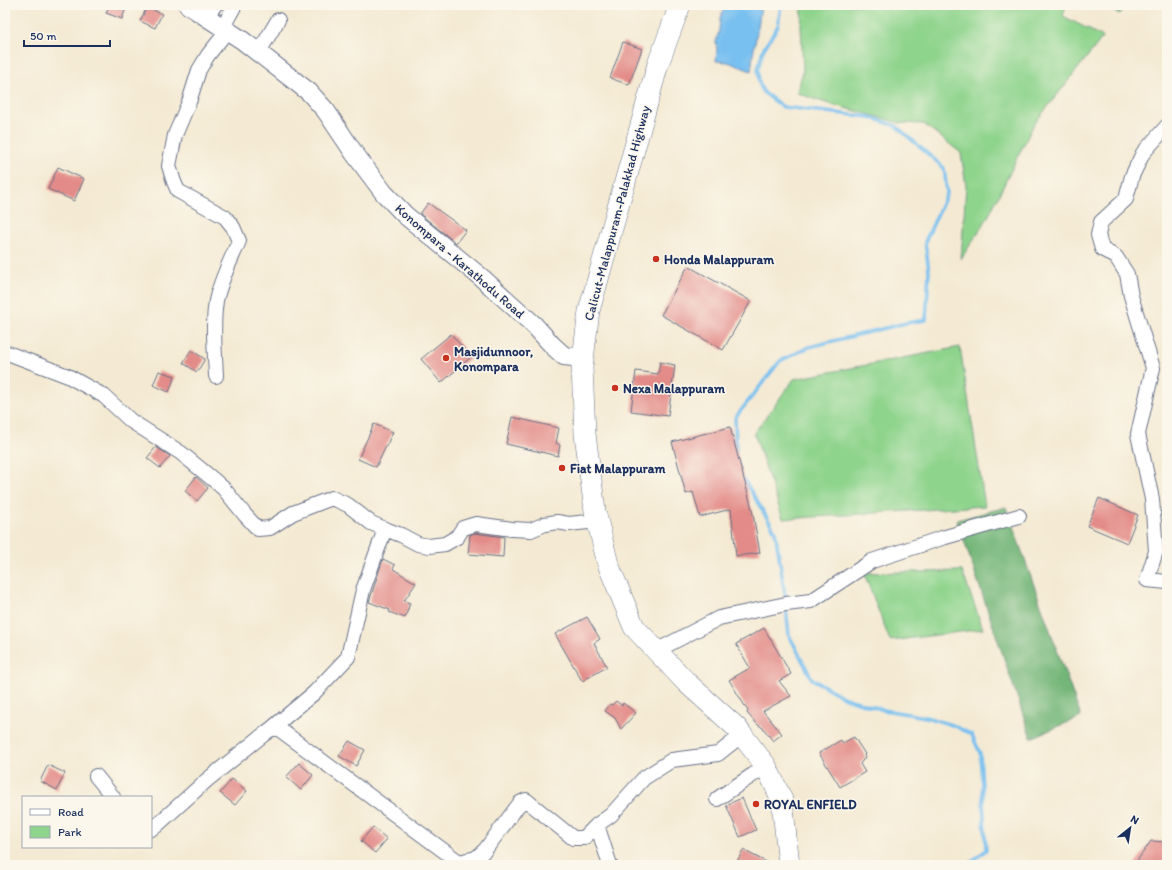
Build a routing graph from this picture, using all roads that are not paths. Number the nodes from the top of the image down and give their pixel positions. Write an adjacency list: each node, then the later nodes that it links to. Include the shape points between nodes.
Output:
1 (188, 5): 4 (main road, Konompara - Karathodu Road)
2 (236, 5): 6 (street)
3 (680, 5): 10 (highway, Calicut-Malappuram-Palakkad Highway, via 658,64 589,311)
4 (211, 11): 6 (main road, Konompara - Karathodu Road)
5 (278, 20): 7 (street)
6 (225, 29): 7 (main road, Konompara - Karathodu Road); 11 (street, via 198,70 189,102 175,135 170,166 178,190 225,217 239,241 216,301)
7 (259, 52): 10 (main road, Konompara - Karathodu Road, via 309,92 326,111 371,177 405,215 498,292 553,346)
8 (1167, 126): 15 (street, via 1143,153 1132,176 1126,199 1101,222 1098,235 1102,249 1116,257 1127,274 1131,296 1153,368 1138,434 1152,499 1156,551 1147,580)
9 (5, 352): 14 (street, via 68,376 104,396 131,421 215,480 258,528 270,528 293,513 332,498 348,505 371,523)
10 (577, 363): 13 (highway, Calicut-Malappuram-Palakkad Highway)
11 (216, 376)
12 (1019, 516): 16 (street, via 872,561 811,600 719,618)
13 (597, 521): 14 (street, via 574,524 557,522 531,530 476,524 463,528 457,537 445,544 429,546 418,544 402,534); 16 (highway, Calicut-Malappuram-Palakkad Highway, via 608,564 634,627)
14 (384, 529): 17 (street, via 364,590 348,657 314,693)
15 (1167, 582)
16 (656, 651): 18 (highway, Calicut-Malappuram-Palakkad Highway)
17 (271, 729): 23 (street, via 279,729 459,862 476,858 485,850 520,803 526,800 573,838 584,838); 24 (street)
18 (742, 735): 19 (highway, Calicut-Malappuram-Palakkad Highway); 23 (street, via 718,754 672,760 644,778 611,815)
19 (766, 766): 22 (street); 26 (highway, Calicut-Malappuram-Palakkad Highway, via 782,800)
20 (96, 776): 21 (street)
21 (112, 796)
22 (717, 799)
23 (598, 825): 25 (street)
24 (152, 828)
25 (610, 865)
26 (789, 865)

